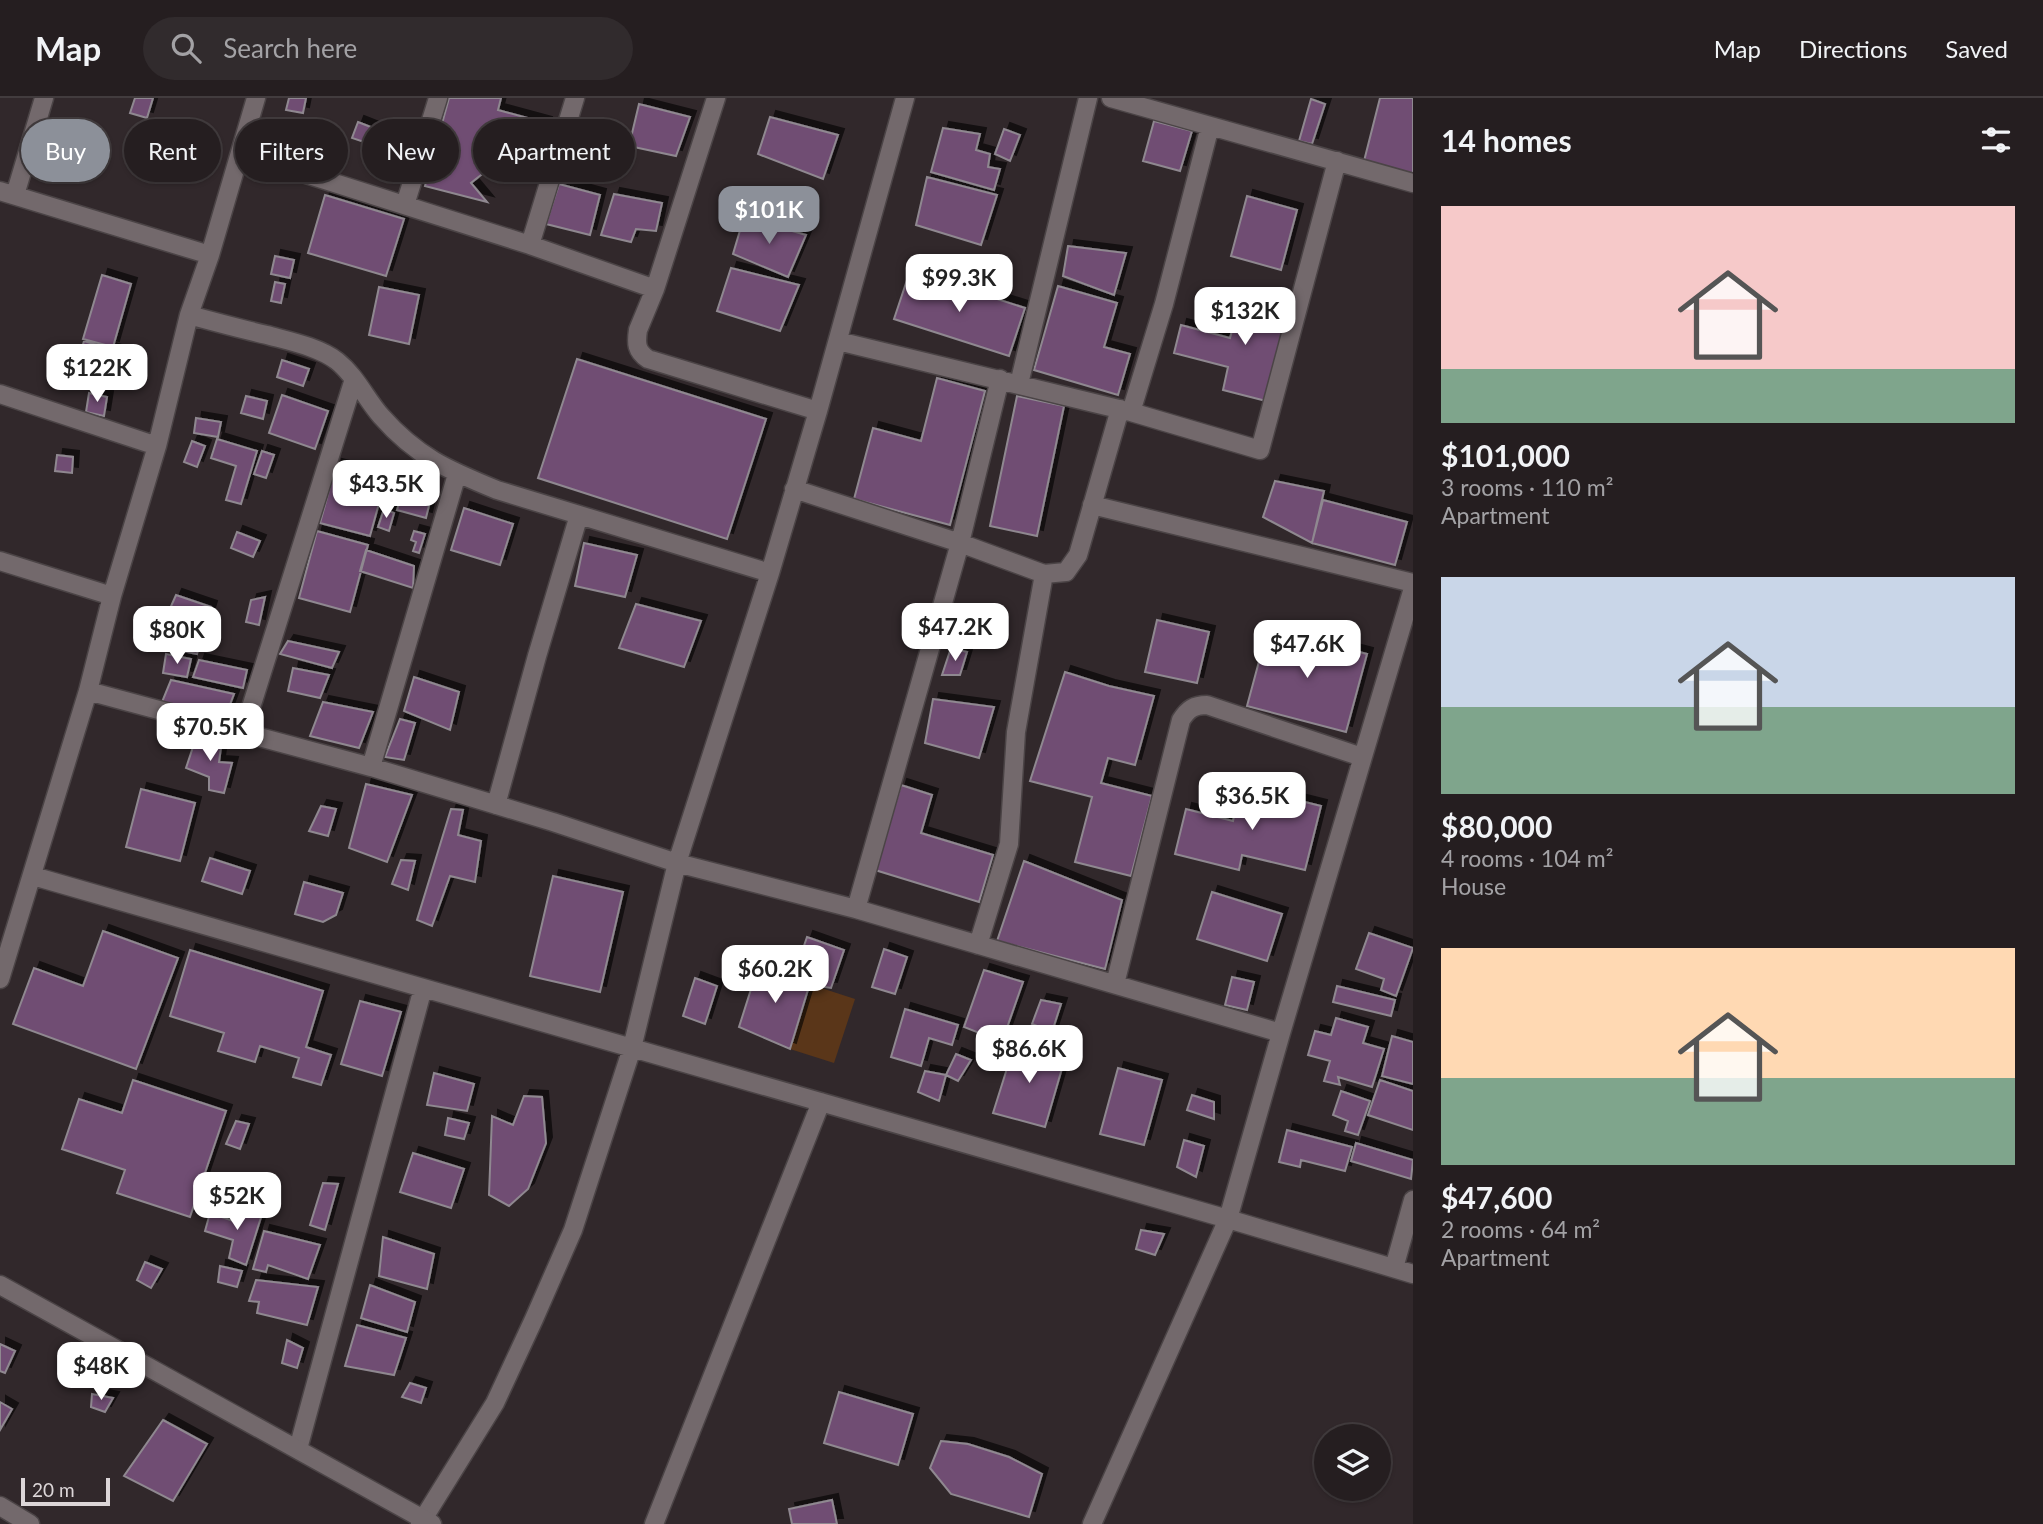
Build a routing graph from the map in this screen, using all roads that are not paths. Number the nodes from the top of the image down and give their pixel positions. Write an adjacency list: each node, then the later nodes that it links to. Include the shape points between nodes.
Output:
1 (44, 98): 15 (street)
2 (257, 98): 9 (street)
3 (438, 98): 16 (street)
4 (575, 98): 17 (street)
5 (716, 98): 19 (street)
6 (905, 98): 21 (street)
7 (1088, 98): 24 (street)
8 (1111, 98): 10 (street)
9 (251, 119)
10 (1210, 126): 11 (street); 27 (street, via 1164,304)
11 (1337, 161): 14 (street); 27 (street, via 1260,450)
12 (235, 169): 18 (street)
13 (332, 182): 16 (street)
14 (1413, 183)
15 (7, 193): 18 (street)
16 (405, 205): 17 (street)
17 (530, 244): 19 (street)
18 (209, 255): 20 (street)
19 (655, 289): 26 (street, via 638,330 636,346 642,355)
20 (189, 315): 22 (street, via 306,346 337,361); 28 (street)
21 (838, 341): 23 (street); 26 (street)
22 (354, 379): 29 (street, via 381,416 413,447); 41 (street)
23 (1000, 379): 24 (street); 33 (street)
24 (1019, 384): 27 (street)
25 (0, 394): 28 (street)
26 (818, 411): 30 (street)
27 (1126, 411): 31 (street)
28 (156, 446): 38 (street)
29 (457, 474): 32 (street); 43 (street)
30 (794, 489): 33 (street); 35 (street)
31 (1092, 505): 36 (street, via 1078,555 1066,572); 37 (street)
32 (579, 515): 35 (street); 44 (street)
33 (960, 543): 36 (street); 47 (street)
34 (0, 561): 38 (street)
35 (769, 573): 45 (street)
36 (1044, 573): 48 (street, via 1016,732 1009,844)
37 (1413, 585): 39 (street)
38 (112, 596): 40 (street)
39 (1406, 636): 42 (street)
40 (88, 691): 41 (street); 46 (street)
41 (243, 733): 43 (street)
42 (1362, 757): 50 (street, via 1207,705 1187,710); 52 (street)
43 (371, 767): 44 (street)
44 (496, 806): 45 (street)
45 (677, 863): 47 (street); 53 (street)
46 (33, 876): 49 (street); 51 (street)
47 (856, 909): 48 (street)
48 (978, 945): 50 (street)
49 (0, 979)
50 (1115, 984): 52 (street)
51 (423, 988): 53 (street); 60 (street)
52 (1281, 1032): 56 (street)
53 (632, 1048): 54 (street); 62 (street, via 573,1230 495,1403)
54 (821, 1102): 56 (street); 64 (street)
55 (1413, 1200): 57 (street)
56 (1228, 1219): 57 (street); 65 (street)
57 (1394, 1268): 58 (street)
58 (1413, 1274)
59 (0, 1285): 60 (street)
60 (298, 1449): 62 (street)
61 (0, 1506): 63 (street)
62 (425, 1522)
63 (30, 1524)
64 (654, 1524)
65 (1091, 1524)

